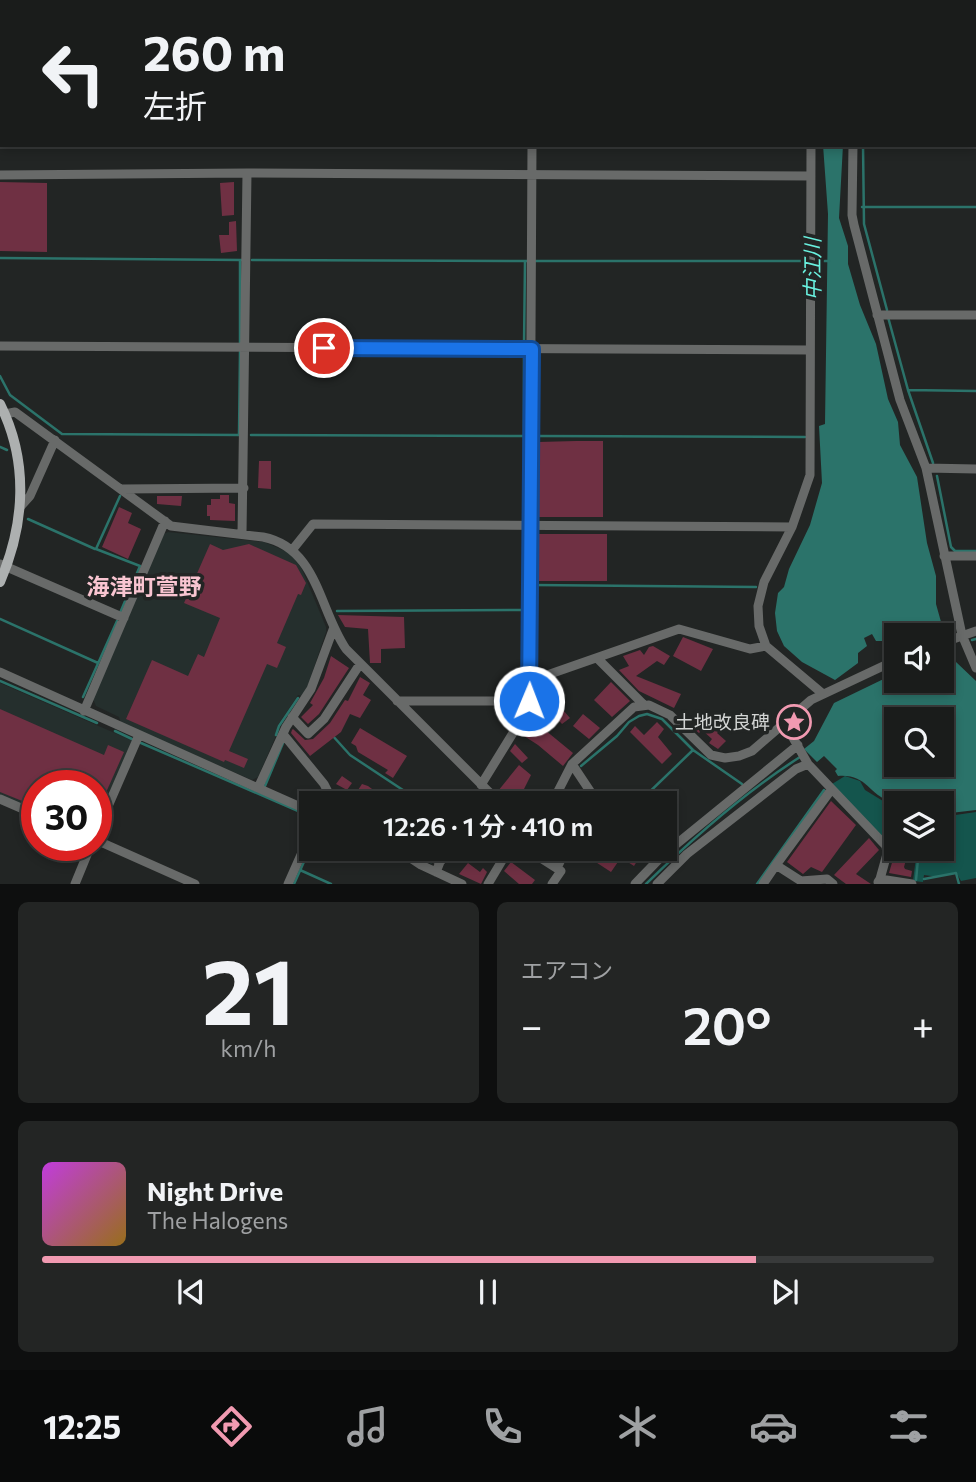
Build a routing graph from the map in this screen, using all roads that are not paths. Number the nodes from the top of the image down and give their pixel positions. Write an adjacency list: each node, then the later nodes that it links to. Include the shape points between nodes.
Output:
1 (532, 147): 5 (street)
2 (811, 147): 7 (street)
3 (853, 147): 8 (street, via 852,215)
4 (247, 173): 5 (street); 6 (street); 11 (street)
5 (532, 174): 7 (street); 12 (street)
6 (0, 175)
7 (811, 176): 13 (street)
8 (877, 314): 9 (street); 16 (street, via 900,401)
9 (976, 315)
10 (0, 346): 11 (street)
11 (246, 347): 12 (street); 18 (street)
12 (532, 349): 13 (street); 22 (street)
13 (810, 350): 23 (street, via 810,475)
14 (3, 409): 15 (street, via 15,412); 20 (main road, via 19,465)
15 (55, 440): 19 (street); 20 (street)
16 (926, 468): 17 (street); 26 (street)
17 (976, 469)
18 (244, 488): 19 (street); 24 (street)
19 (122, 489): 21 (street)
20 (21, 506): 28 (main road, via 15,541)
21 (165, 521): 24 (street, via 171,526); 30 (street)
22 (530, 526): 23 (street); 25 (street, via 313,524); 41 (street)
23 (792, 527): 35 (street, via 760,594 760,626)
24 (242, 534): 25 (street, via 274,539)
25 (293, 549): 31 (street, via 308,567)
26 (944, 555): 27 (street); 33 (street)
27 (976, 556)
28 (3, 565): 29 (main road); 30 (street)
29 (0, 582)
30 (124, 618): 46 (street)
31 (334, 627): 37 (street); 47 (street, via 311,689)
32 (976, 631): 33 (street)
33 (962, 635): 34 (street); 39 (street)
34 (954, 638)
35 (766, 646): 36 (street, via 750,649 679,629); 42 (street)
36 (597, 657): 41 (street); 45 (street)
37 (360, 664): 43 (street); 47 (street, via 324,719 308,734)
38 (884, 666): 42 (street)
39 (976, 668)
40 (0, 672): 46 (street)
41 (530, 681): 44 (street)
42 (823, 694): 48 (street)
43 (397, 701): 44 (street); 54 (street)
44 (529, 701): 54 (street)
45 (643, 704): 48 (street, via 670,715 711,755 724,758 752,751); 53 (street, via 626,713)
46 (85, 710): 50 (street)
47 (292, 717): 49 (street)
48 (784, 722): 51 (street)
49 (283, 734): 55 (street); 57 (street)
50 (139, 735): 55 (street); 61 (street)
51 (799, 746): 52 (street); 65 (street)
52 (807, 761): 56 (street); 88 (street, via 687,854)
53 (572, 764): 59 (street); 60 (street)
54 (481, 785): 58 (street)
55 (258, 788): 63 (street)
56 (831, 790): 76 (street); 79 (street, via 886,846)
57 (325, 791)
58 (486, 791)
59 (558, 791)
60 (590, 791)
61 (112, 797)
62 (0, 799): 64 (street)
63 (299, 805)
64 (21, 808)
65 (677, 838)
66 (112, 848): 82 (street)
67 (299, 859): 83 (street)
68 (84, 861): 81 (street)
69 (424, 861): 77 (street)
70 (432, 861): 77 (street)
71 (443, 861): 77 (street)
72 (502, 861): 85 (street)
73 (547, 861): 78 (street)
74 (560, 861): 78 (street)
75 (652, 861): 87 (street)
76 (776, 865): 80 (street); 89 (street)
77 (438, 867): 84 (street)
78 (557, 868): 86 (street, via 561,871)
79 (878, 881): 91 (street)
80 (802, 882): 90 (street, via 827,879)
81 (75, 884)
82 (195, 884)
83 (288, 884)
84 (462, 884)
85 (488, 884)
86 (552, 884)
87 (635, 884)
88 (657, 884)
89 (763, 884)
90 (833, 884)
91 (912, 884)

